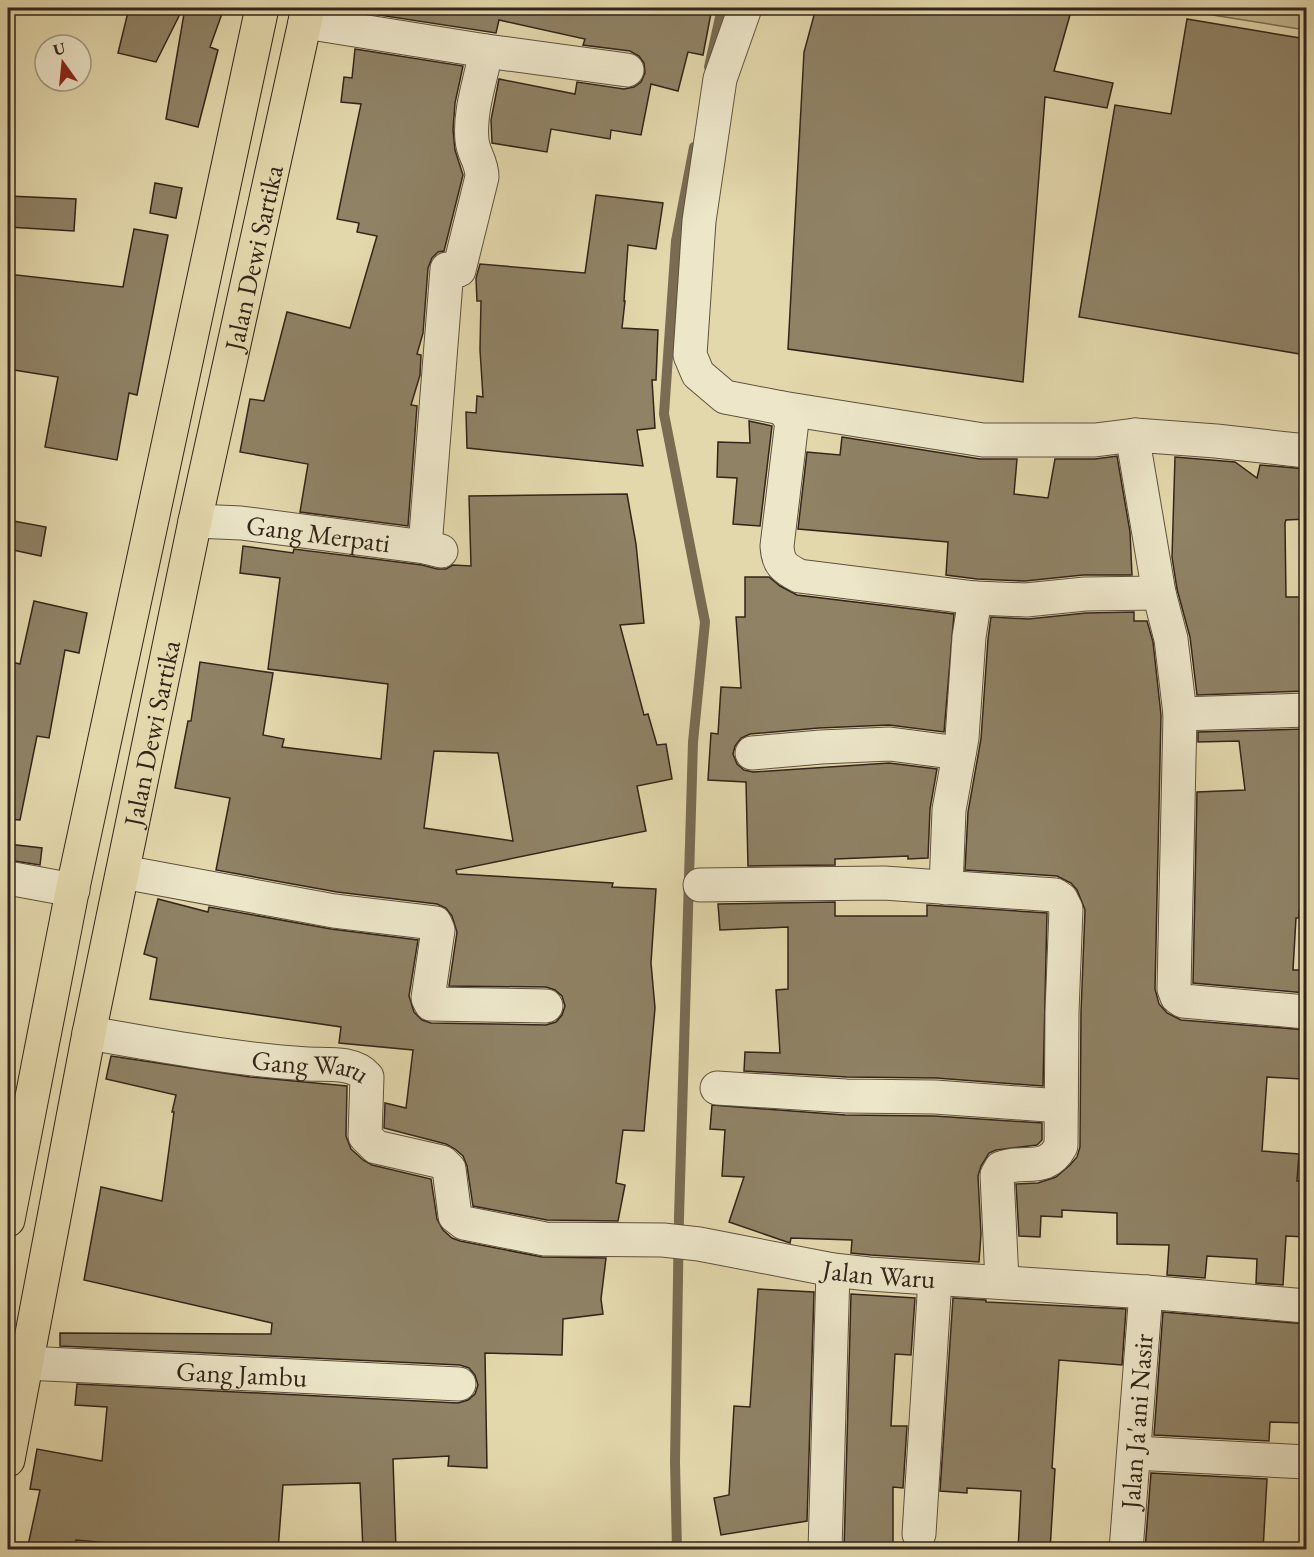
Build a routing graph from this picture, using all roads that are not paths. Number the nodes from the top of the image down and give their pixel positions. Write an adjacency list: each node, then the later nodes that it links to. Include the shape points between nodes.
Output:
1 (261, 8): 20 (main road, Jalan Dewi Sartika)
2 (745, 8): 6 (street, via 720,79 699,221 690,355 698,374 725,397)
3 (306, 15): 4 (street); 9 (main road, Jalan Dewi Sartika)
4 (486, 51): 5 (street); 9 (street, Gang Merpati, via 472,141 482,177 459,270 447,269 433,549)
5 (627, 70)
6 (782, 408): 7 (street, via 982,440 1095,440); 11 (street, via 792,421 777,546 785,569 799,576)
7 (1135, 435): 8 (street); 10 (street)
8 (1306, 451)
9 (195, 521): 16 (main road, Jalan Dewi Sartika)
10 (1159, 592): 11 (street, via 1026,600); 13 (street, via 1171,639)
11 (975, 598): 15 (street)
12 (1306, 710): 13 (street)
13 (1180, 714): 22 (street, via 1174,989 1177,997 1183,1001)
14 (752, 753): 15 (street, via 890,744)
15 (959, 753): 19 (street, via 949,810)
16 (123, 872): 21 (street, via 334,911 436,924 428,998 431,1004); 23 (main road, Jalan Dewi Sartika)
17 (8, 878): 20 (street)
18 (700, 885): 19 (street, via 884,883)
19 (946, 888): 25 (street, via 1055,895 1061,899 1066,909)
20 (73, 890): 26 (main road, Jalan Dewi Sartika)
21 (546, 1006)
22 (1306, 1012)
23 (89, 1033): 27 (street, Gang Waru, via 208,1055 361,1070 367,1077 365,1136 376,1147 442,1162 449,1169); 34 (main road, Jalan Dewi Sartika)
24 (717, 1088): 25 (street)
25 (1061, 1106): 31 (street, via 1061,1146 1055,1157 1041,1165 1009,1165 1001,1168 998,1175)
26 (15, 1133): 28 (main road, Jalan Dewi Sartika)
27 (455, 1216): 29 (street, Jalan Waru, via 464,1223 545,1239 663,1240)
28 (8, 1220)
29 (833, 1270): 30 (street, Jalan Waru); 40 (street)
30 (935, 1279): 31 (street, Jalan Waru); 39 (street)
31 (1002, 1281): 32 (street, Jalan Waru)
32 (1146, 1292): 33 (street, Jalan Waru); 36 (street, Jalan Ja'ani Nasir)
33 (1306, 1306)
34 (26, 1363): 35 (street, Gang Jambu); 37 (main road, Jalan Dewi Sartika)
35 (459, 1384)
36 (1134, 1453): 38 (street); 41 (street, Jalan Ja'ani Nasir)
37 (8, 1460)
38 (1306, 1462)
39 (919, 1534)
40 (825, 1550)
41 (1126, 1550)

